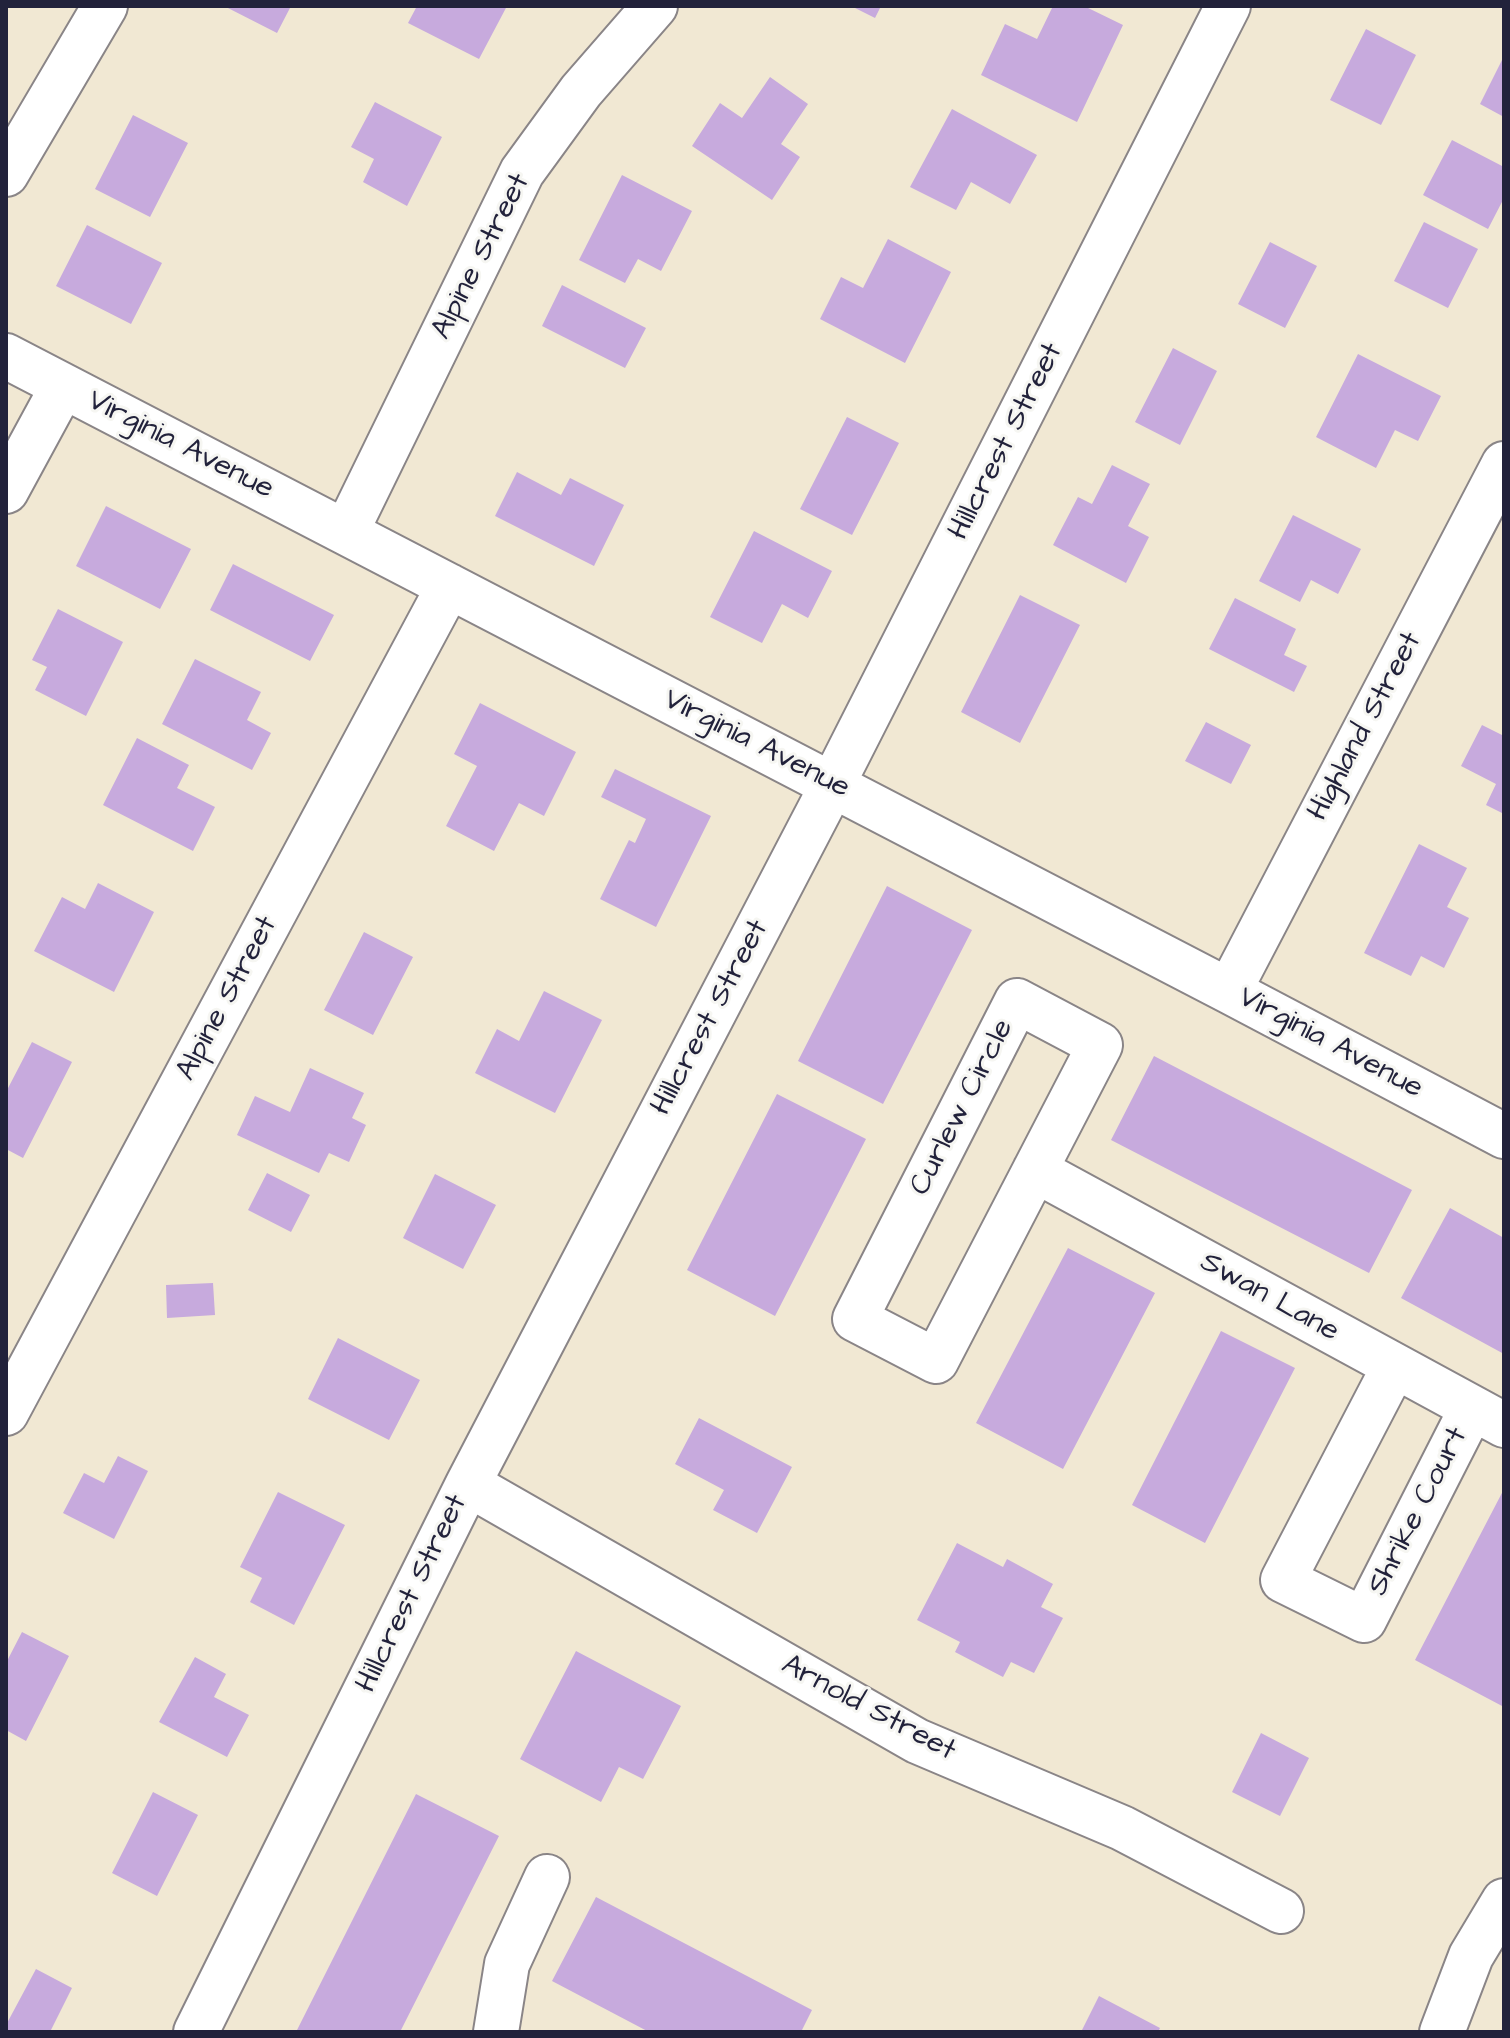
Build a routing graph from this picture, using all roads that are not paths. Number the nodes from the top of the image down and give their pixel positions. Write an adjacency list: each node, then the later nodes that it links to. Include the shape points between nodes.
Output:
1 (105, 6): 4 (street)
2 (655, 6): 9 (street, Alpine Street, via 581,91 522,172)
3 (1228, 6): 11 (street, Hillcrest Street)
4 (6, 174)
5 (6, 356): 6 (street, Virginia Avenue)
6 (63, 386): 8 (street); 9 (street, Virginia Avenue)
7 (1504, 464): 12 (street, Highland Street)
8 (6, 491)
9 (346, 532): 10 (street, Virginia Avenue)
10 (449, 586): 11 (street, Virginia Avenue); 16 (street, Alpine Street)
11 (833, 785): 12 (street, Virginia Avenue); 18 (street, Hillcrest Street)
12 (1229, 991): 13 (street, Virginia Avenue)
13 (1504, 1136)
14 (1035, 1170): 14 (street, Curlew Circle, via 1100,1045 1017,1001 855,1319 936,1361); 15 (street, Swan Lane)
15 (1394, 1367): 17 (street, Swan Lane); 17 (street, Shrike Court, via 1283,1580 1364,1620)
16 (6, 1413)
17 (1488, 1417)
18 (468, 1484): 21 (street, Arnold Street, via 917,1741 1122,1828); 22 (street, Hillcrest Street)
19 (547, 1877): 23 (street, via 507,1964)
20 (1504, 1901): 24 (street, via 1471,1956)
21 (1281, 1911)
22 (196, 2032)
23 (496, 2032)
24 (1442, 2032)

